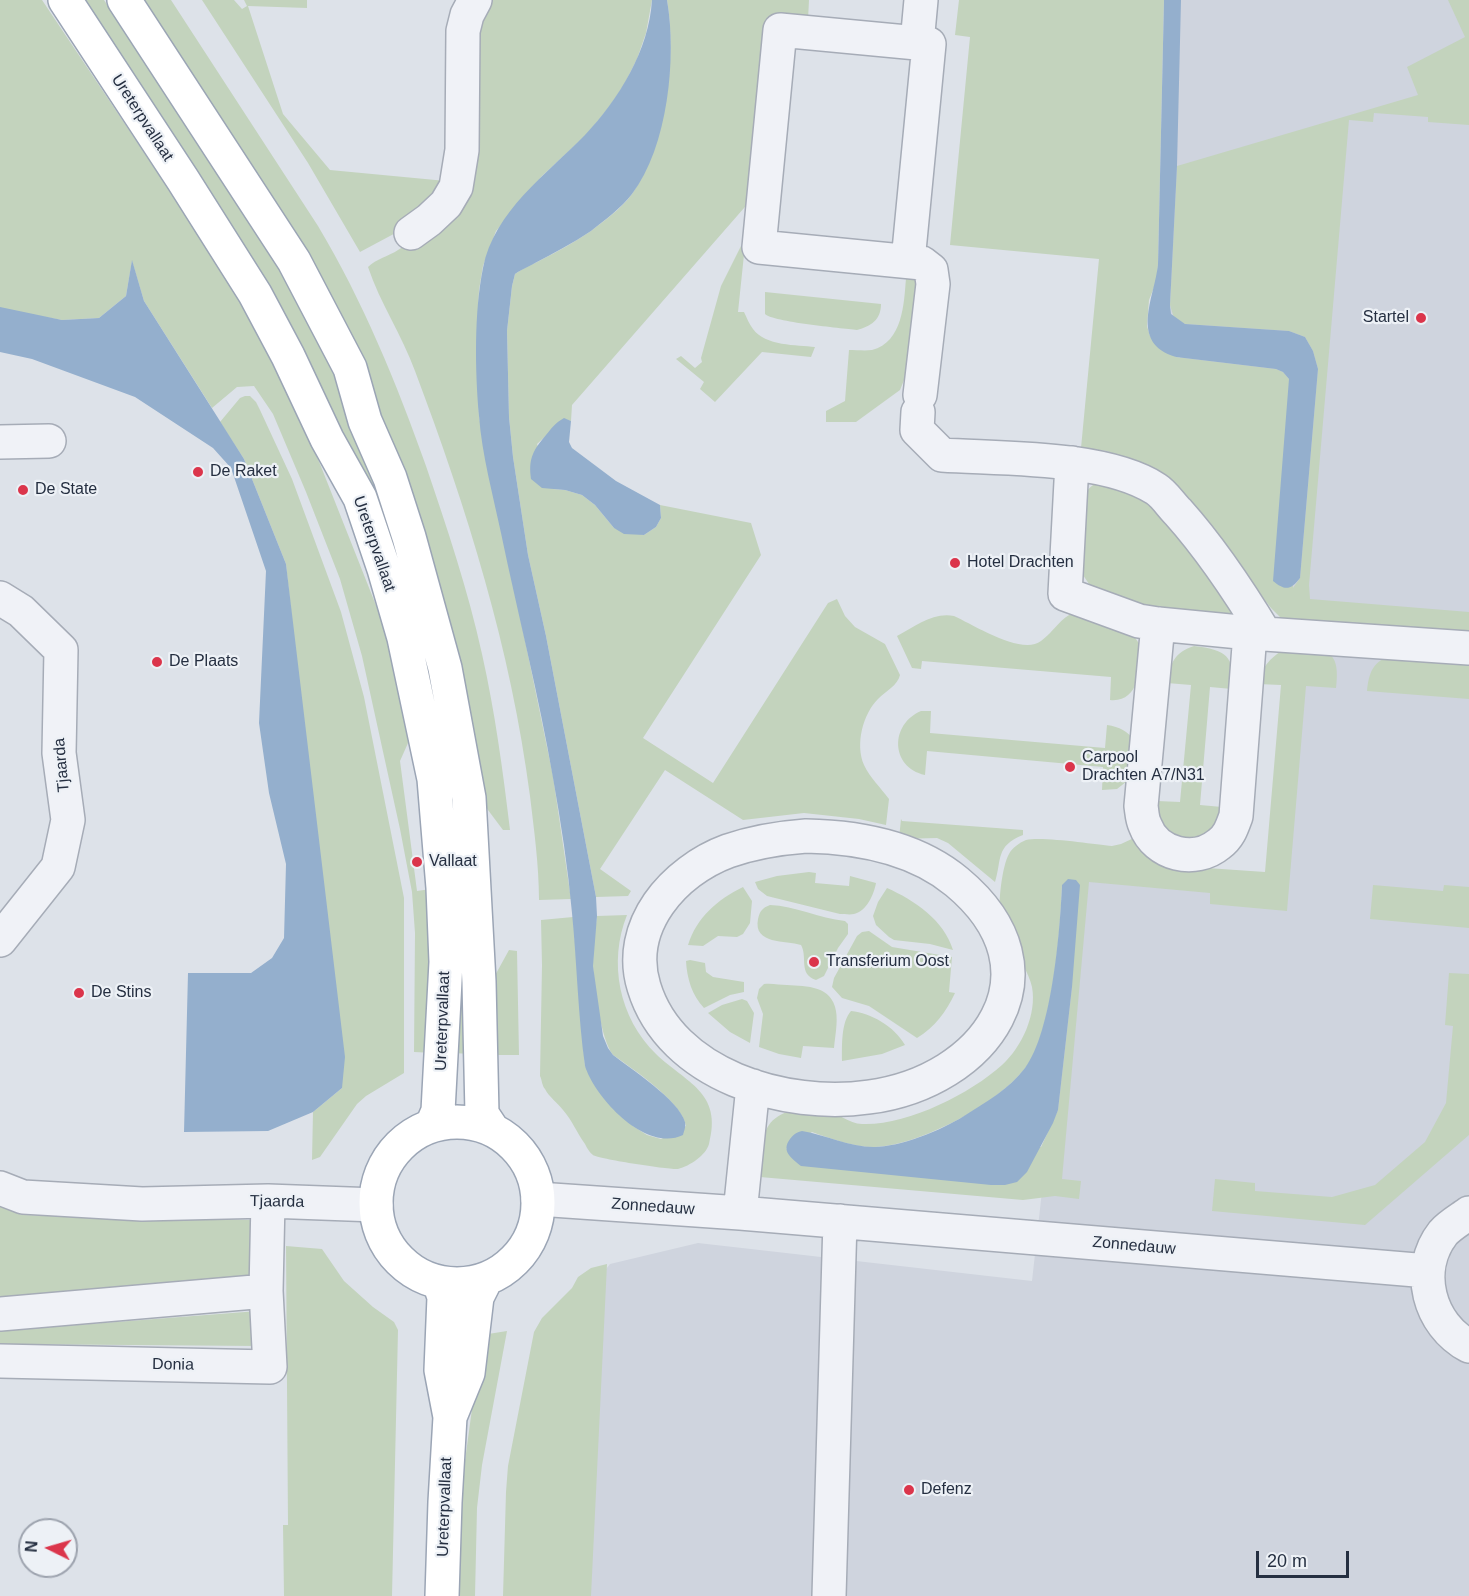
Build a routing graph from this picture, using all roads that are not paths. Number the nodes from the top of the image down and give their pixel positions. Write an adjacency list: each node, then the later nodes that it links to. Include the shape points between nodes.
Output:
1 (64, 0): 17 (main road, Ureterpvallaat, via 255,294 360,498 384,569 404,638 434,779 446,962 438,1111)
2 (124, 0): 18 (main road, Ureterpvallaat, via 294,261 350,368 365,421 390,478 445,668 469,798 480,982 482,1114)
3 (475, 0): 6 (street, via 463,31 462,150 456,187 446,204)
4 (921, 0): 5 (street)
5 (917, 43): 7 (street, via 929,44); 7 (street, via 780,30 759,247)
6 (411, 233)
7 (908, 261): 10 (street, via 922,262 931,270 933,284 916,430 942,455)
8 (49, 441): 9 (street)
9 (0, 442)
10 (1072, 463): 12 (street, via 1065,594); 13 (street, via 1117,472 1157,489 1231,578)
11 (0, 598): 15 (street, Tjaarda, via 21,611 61,650 59,753 68,820 58,867)
12 (1158, 624): 13 (street); 13 (street, via 1141,806 1151,837 1177,854 1208,852 1231,831)
13 (1257, 634): 14 (street)
14 (1469, 648)
15 (0, 940)
16 (753, 1086): 16 (street, via 714,1069 680,1043 664,1025 644,986 640,958 644,931 657,906 688,873 725,852 751,844 778,838 835,837 891,848 933,866 955,881 984,910 1002,942 1007,990 991,1029 959,1062 922,1083 870,1097 813,1098); 23 (street)
17 (432, 1125): 18 (main road, via 463,1122); 22 (main road, via 409,1137 391,1156 379,1180)
18 (492, 1129): 20 (main road, via 515,1146 532,1171)
19 (0, 1188): 21 (street, Tjaarda, via 23,1197 142,1204)
20 (538, 1199): 23 (street, Zonnedauw); 27 (main road, via 535,1224 525,1248 508,1266)
21 (268, 1201): 22 (street, Tjaarda); 29 (street, Donia)
22 (376, 1205): 28 (main road, via 379,1227 388,1246 419,1275)
23 (740, 1213): 25 (street, Zonnedauw)
24 (1469, 1213): 26 (street, via 1444,1233)
25 (840, 1221): 26 (street, Zonnedauw); 35 (street)
26 (1428, 1271): 31 (street, via 1429,1297 1436,1315 1457,1340)
27 (486, 1279): 28 (main road, via 462,1284); 33 (main road, Ureterpvallaat, via 477,1297 468,1373)
28 (439, 1282): 33 (main road, Ureterpvallaat, via 444,1297 441,1370)
29 (266, 1291): 30 (street); 32 (street, Donia, via 270,1367)
30 (0, 1314)
31 (1469, 1346)
32 (0, 1361)
33 (450, 1418): 34 (main road, Ureterpvallaat)
34 (442, 1596)
35 (829, 1596)

